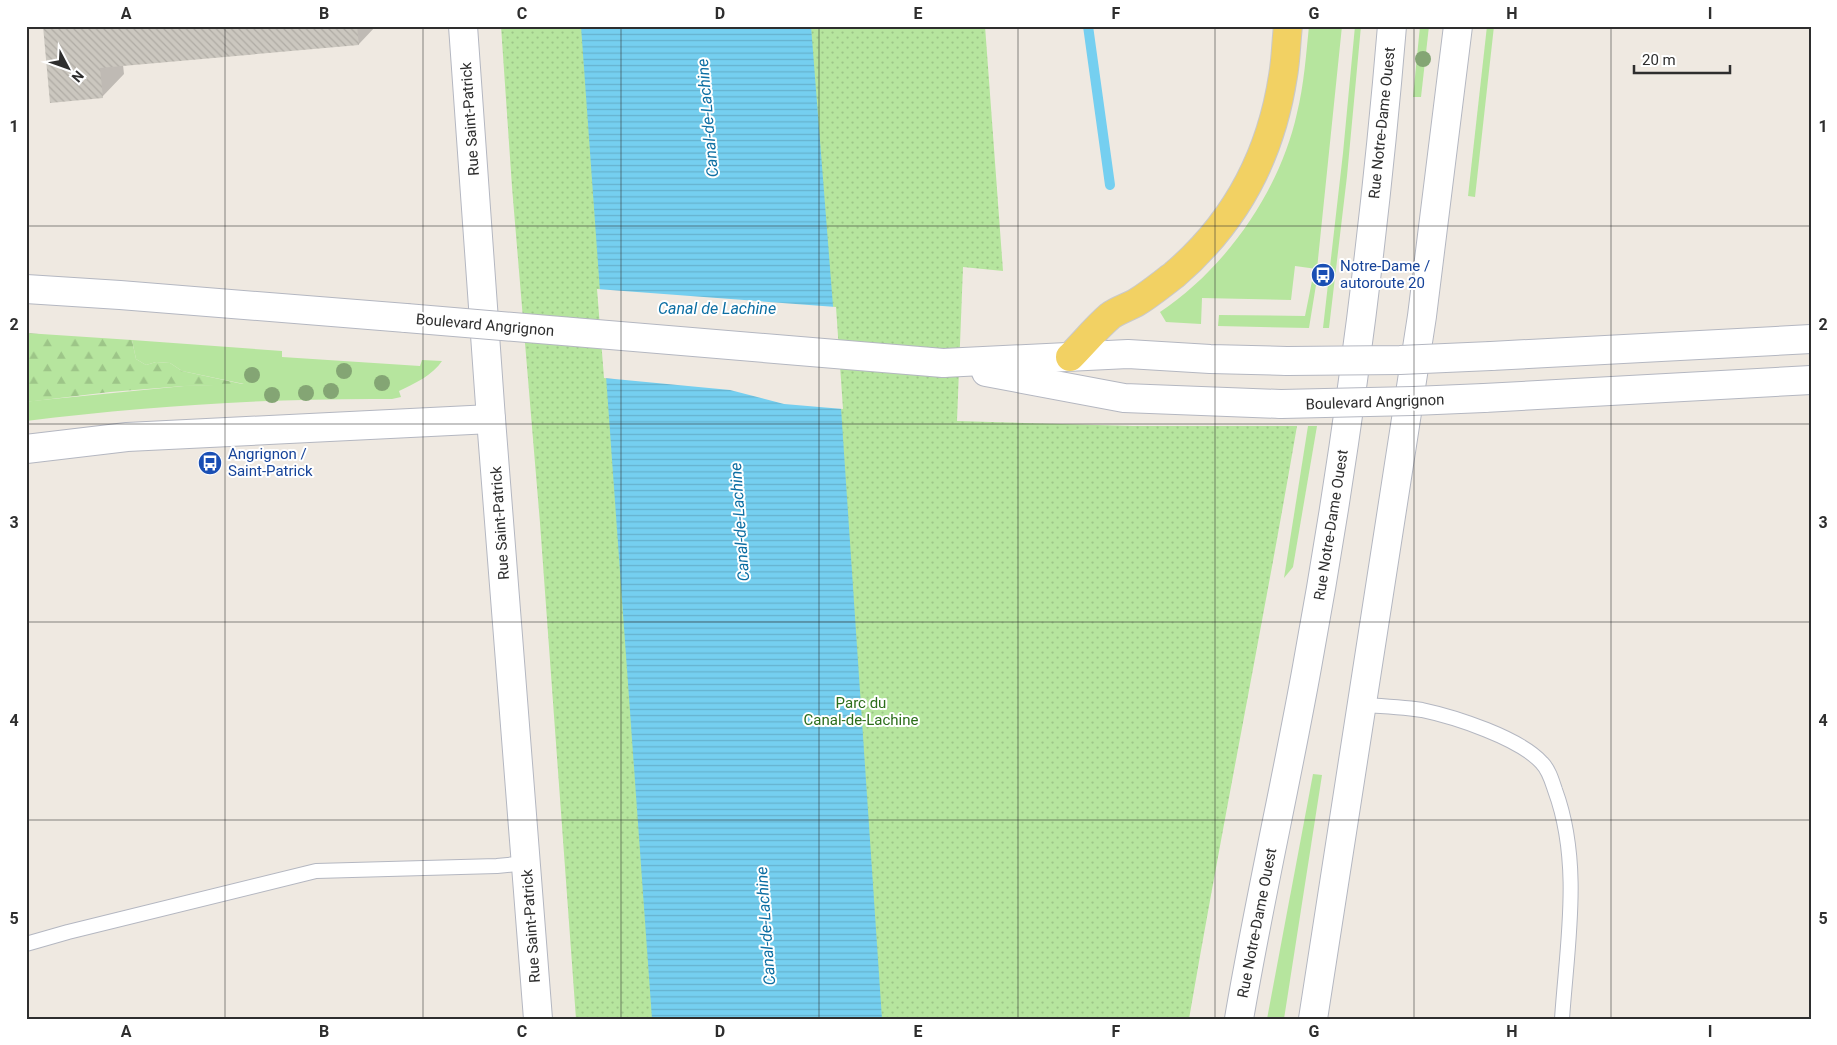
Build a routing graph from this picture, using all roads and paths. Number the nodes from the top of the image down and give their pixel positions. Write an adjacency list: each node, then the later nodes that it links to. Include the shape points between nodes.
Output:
1 (463, 26): 10 (main road, Rue Saint-Patrick)
2 (1288, 26): 7 (main road, via 1283,75 1270,129 1250,182 1235,207 1195,256 1151,293 1111,315)
3 (1392, 26): 16 (main road, Rue Notre-Dame Ouest, via 1366,281 1330,535)
4 (1458, 26): 12 (main road, via 1422,316)
5 (26, 289): 8 (main road, Boulevard Angrignon, bridge)
6 (1811, 339): 7 (main road, Boulevard Angrignon, bridge, via 1400,360 1287,361 1128,354)
7 (1070, 357): 8 (main road, Boulevard Angrignon)
8 (943, 363): 9 (main road, Boulevard Angrignon, bridge, via 1124,398 1281,404 1413,402)
9 (1811, 380)
10 (491, 419): 11 (main road, via 127,437); 13 (main road, Rue Saint-Patrick)
11 (26, 449)
12 (1362, 705): 17 (main road); 18 (lane, via 1414,709 1450,718 1503,736 1543,764 1562,813 1571,887)
13 (527, 863): 14 (lane, via 316,871); 15 (main road, Rue Saint-Patrick)
14 (26, 944)
15 (538, 1019)
16 (1239, 1019)
17 (1313, 1019)
18 (1562, 1019)

